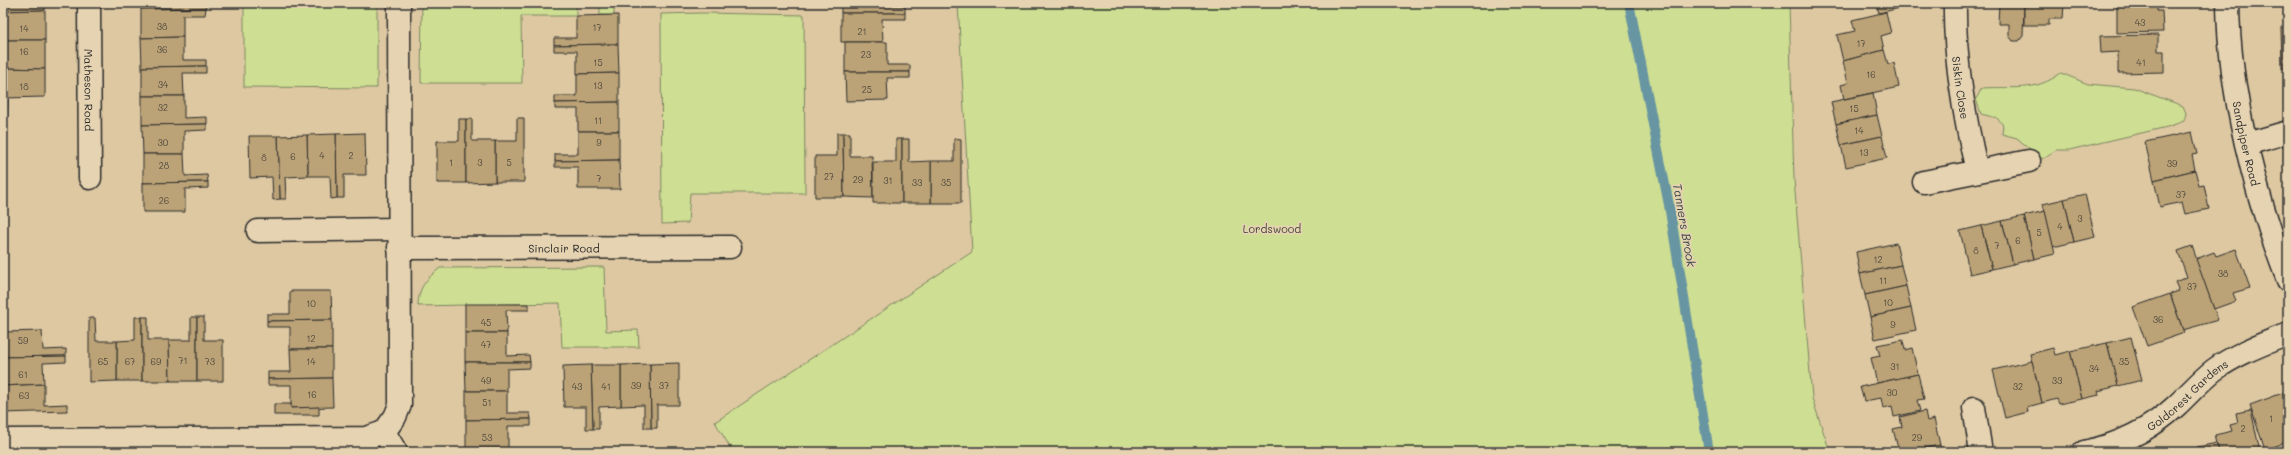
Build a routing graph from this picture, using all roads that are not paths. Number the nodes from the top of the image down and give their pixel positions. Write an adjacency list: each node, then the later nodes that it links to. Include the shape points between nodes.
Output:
1 (89, 3): 9 (street, Matheson Road)
2 (399, 3): 12 (street)
3 (1955, 3): 8 (street, Siskin Close, via 1954,25 1959,79)
4 (2228, 3): 6 (street, Sandpiper Road, via 2229,39)
5 (2288, 132): 6 (street)
6 (2247, 144): 14 (street, Sandpiper Road, via 2277,251)
7 (2029, 161): 8 (street)
8 (1977, 172): 10 (street)
9 (90, 178)
10 (1924, 182)
11 (258, 231): 12 (street, Sinclair Road)
12 (399, 239): 13 (street, Sinclair Road); 17 (street, via 400,405)
13 (730, 247)
14 (2288, 280)
15 (2288, 334): 22 (street, Goldcrest Gardens, via 2235,357 2214,370 2175,407 2138,433 2105,448)
16 (1974, 408): 21 (street)
17 (384, 432): 19 (street, via 366,438); 20 (street)
18 (3, 440): 19 (street)
19 (57, 446)
20 (396, 452)
21 (1981, 452)
22 (2084, 452)

